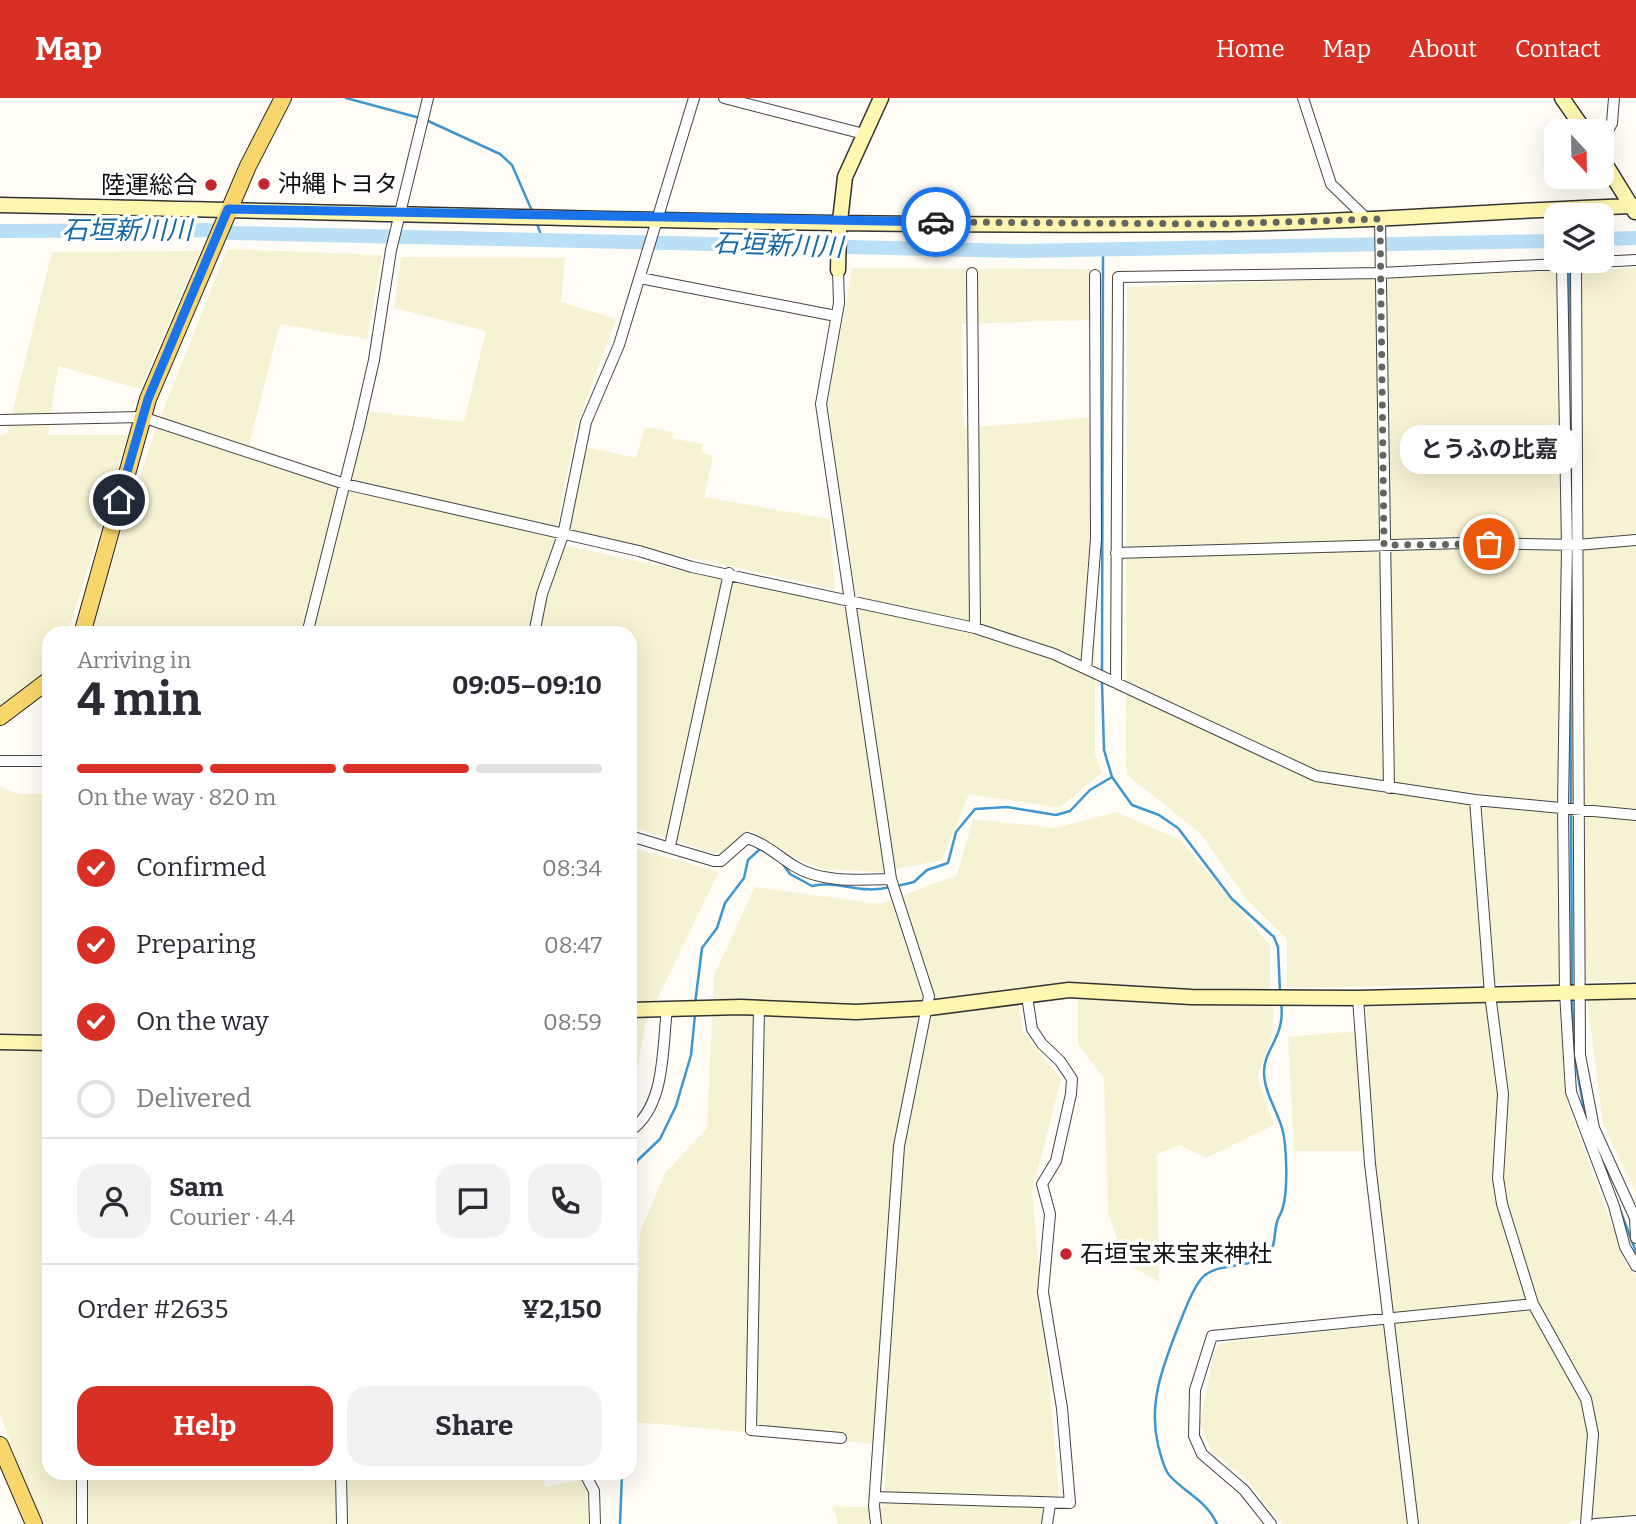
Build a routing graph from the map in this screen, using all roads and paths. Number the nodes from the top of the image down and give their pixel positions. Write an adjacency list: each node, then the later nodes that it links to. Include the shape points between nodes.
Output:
1 (282, 98): 15 (main road)
2 (428, 98): 16 (street)
3 (694, 98): 17 (street)
4 (724, 98): 11 (street)
5 (881, 98): 11 (street)
6 (1303, 98): 18 (street, via 1331,184)
7 (1562, 98): 9 (street)
8 (1614, 98): 10 (street)
9 (1577, 119)
10 (1612, 119)
11 (864, 134): 19 (street, via 845,177)
12 (1614, 177): 14 (street)
13 (0, 205): 15 (street)
14 (1635, 209): 18 (street)
15 (226, 215): 16 (street); 31 (main road)
16 (398, 219): 17 (street); 33 (street, via 374,360)
17 (657, 223): 19 (street); 29 (street)
18 (1376, 224): 19 (street); 23 (street)
19 (840, 226): 24 (street)
20 (1636, 260): 21 (street)
21 (1614, 262)
22 (1544, 265): 23 (street)
23 (1380, 268): 36 (street); 38 (street, via 1118,277)
24 (838, 270): 30 (street)
25 (972, 273): 44 (street)
26 (1562, 273): 37 (street)
27 (1576, 273): 37 (street)
28 (1096, 275): 45 (street, via 1096,539)
29 (640, 278): 30 (street); 34 (street, via 619,345 586,422)
30 (836, 316): 40 (street, via 821,404)
31 (142, 416): 32 (street); 33 (street); 41 (main road)
32 (0, 420)
33 (345, 484): 34 (street); 42 (street)
34 (563, 535): 39 (street); 43 (street)
35 (1636, 540): 37 (street)
36 (1384, 545): 37 (street); 38 (street); 51 (street)
37 (1572, 545): 53 (street); 54 (street)
38 (1116, 553): 46 (street)
39 (729, 573): 40 (street); 57 (street)
40 (849, 600): 44 (street); 58 (street)
41 (84, 626)
42 (309, 626)
43 (536, 626)
44 (975, 628): 45 (street, via 1033,645)
45 (1086, 669): 46 (street)
46 (1116, 683): 51 (street, via 1316,776)
47 (42, 685): 48 (main road)
48 (0, 717)
49 (0, 761): 50 (street)
50 (42, 761)
51 (1389, 788): 52 (street)
52 (1475, 800): 53 (street); 61 (street)
53 (1563, 807): 54 (street); 60 (street)
54 (1577, 810): 55 (street); 60 (street)
55 (1636, 815)
56 (637, 838): 57 (street)
57 (670, 846): 58 (street, via 722,860 747,838 816,876)
58 (891, 879): 66 (street, via 929,996)
59 (1636, 991): 60 (street)
60 (1572, 993): 61 (street); 71 (street, via 1583,1083 1594,1128 1635,1218); 72 (street, via 1571,1092 1625,1247)
61 (1490, 994): 63 (street); 73 (street, via 1503,1094 1498,1178)
62 (1027, 996): 63 (street, via 1069,990 1191,997); 66 (street); 81 (street, via 1032,1029 1072,1079 1056,1161 1042,1184 1050,1214 1043,1292 1062,1408 1070,1503)
63 (1358, 998): 74 (street, via 1370,1164)
64 (760, 1008): 65 (street); 66 (street); 75 (street, via 751,1430)
65 (667, 1009): 67 (street); 70 (street, via 655,1096 649,1113)
66 (929, 1009): 80 (street, via 899,1146)
67 (637, 1010)
68 (0, 1042): 69 (street)
69 (42, 1043)
70 (637, 1124)
71 (1636, 1238)
72 (1636, 1266)
73 (1533, 1304): 74 (street); 91 (street, via 1586,1399 1593,1434)
74 (1389, 1319): 89 (street, via 1212,1336 1195,1390 1194,1436 1202,1454 1244,1490); 90 (street)
75 (841, 1438)
76 (0, 1446): 83 (main road)
77 (82, 1480): 84 (street)
78 (341, 1480): 85 (street)
79 (588, 1480): 86 (street, via 594,1491)
80 (875, 1497): 81 (street); 87 (street)
81 (1050, 1504): 88 (street)
82 (1636, 1521): 92 (street)
83 (34, 1524)
84 (82, 1524)
85 (342, 1524)
86 (595, 1524)
87 (876, 1524)
88 (1047, 1524)
89 (1270, 1524)
90 (1413, 1524)
91 (1586, 1524)
92 (1595, 1524)

